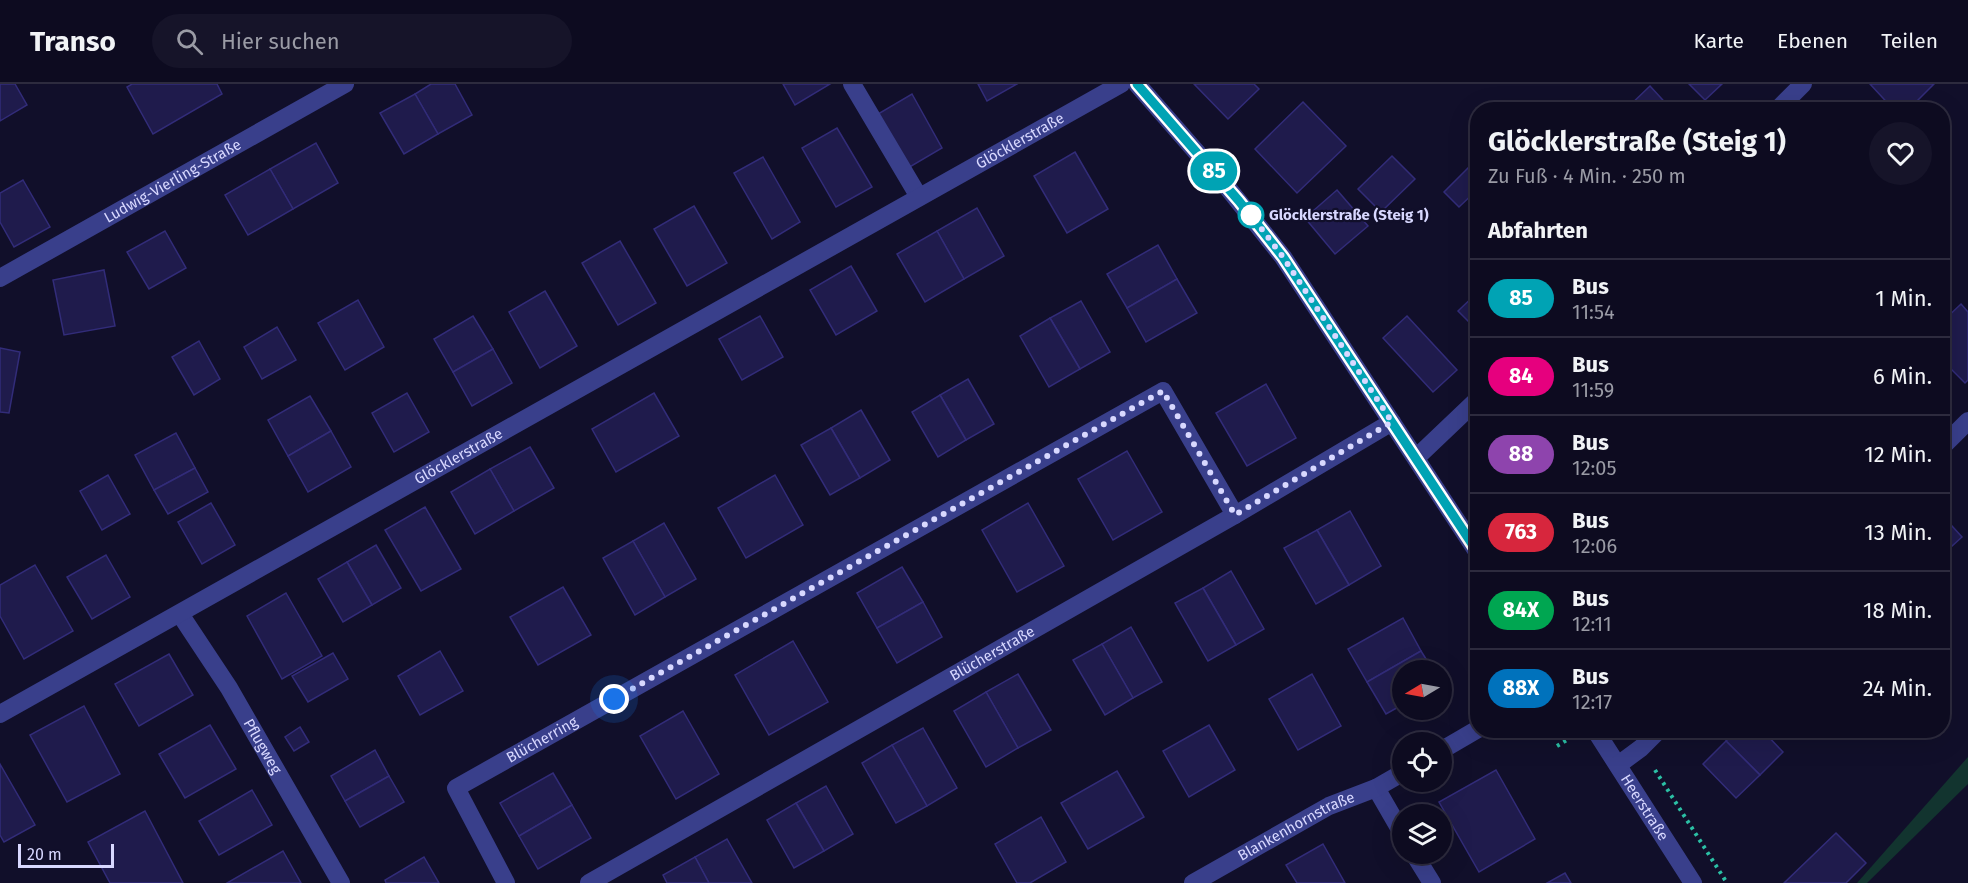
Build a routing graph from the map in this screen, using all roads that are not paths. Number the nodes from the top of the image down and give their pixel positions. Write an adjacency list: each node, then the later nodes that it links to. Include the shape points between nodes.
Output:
1 (345, 84): 8 (street, Ludwig-Vierling-Straße)
2 (852, 84): 7 (street)
3 (1121, 84): 7 (street, Glöcklerstraße)
4 (1137, 84): 10 (street, via 1283,257)
5 (1803, 84): 6 (street)
6 (1785, 102)
7 (919, 197): 16 (street, Glöcklerstraße)
8 (0, 278)
9 (1470, 407): 13 (street)
10 (1392, 422): 13 (street); 14 (street, Blücherstraße)
11 (1968, 422): 12 (street)
12 (1950, 439)
13 (1416, 458): 15 (street)
14 (1235, 515): 28 (street, Blücherring, via 1163,391 456,788); 29 (street, Blücherstraße)
15 (1470, 541)
16 (180, 614): 17 (street, Glöcklerstraße); 27 (street, Pflugweg, via 229,688)
17 (0, 714)
18 (1470, 734): 21 (street)
19 (1601, 738): 22 (street, Heerstraße)
20 (1651, 738): 22 (street)
21 (1452, 744)
22 (1618, 765): 32 (street, Heerstraße)
23 (1392, 779): 24 (street, Blankenhornstraße)
24 (1376, 788): 25 (street); 30 (street, Blankenhornstraße, via 1329,806)
25 (1392, 816)
26 (1420, 864): 31 (street)
27 (341, 883)
28 (506, 883)
29 (589, 883)
30 (1193, 883)
31 (1432, 883)
32 (1693, 883)

